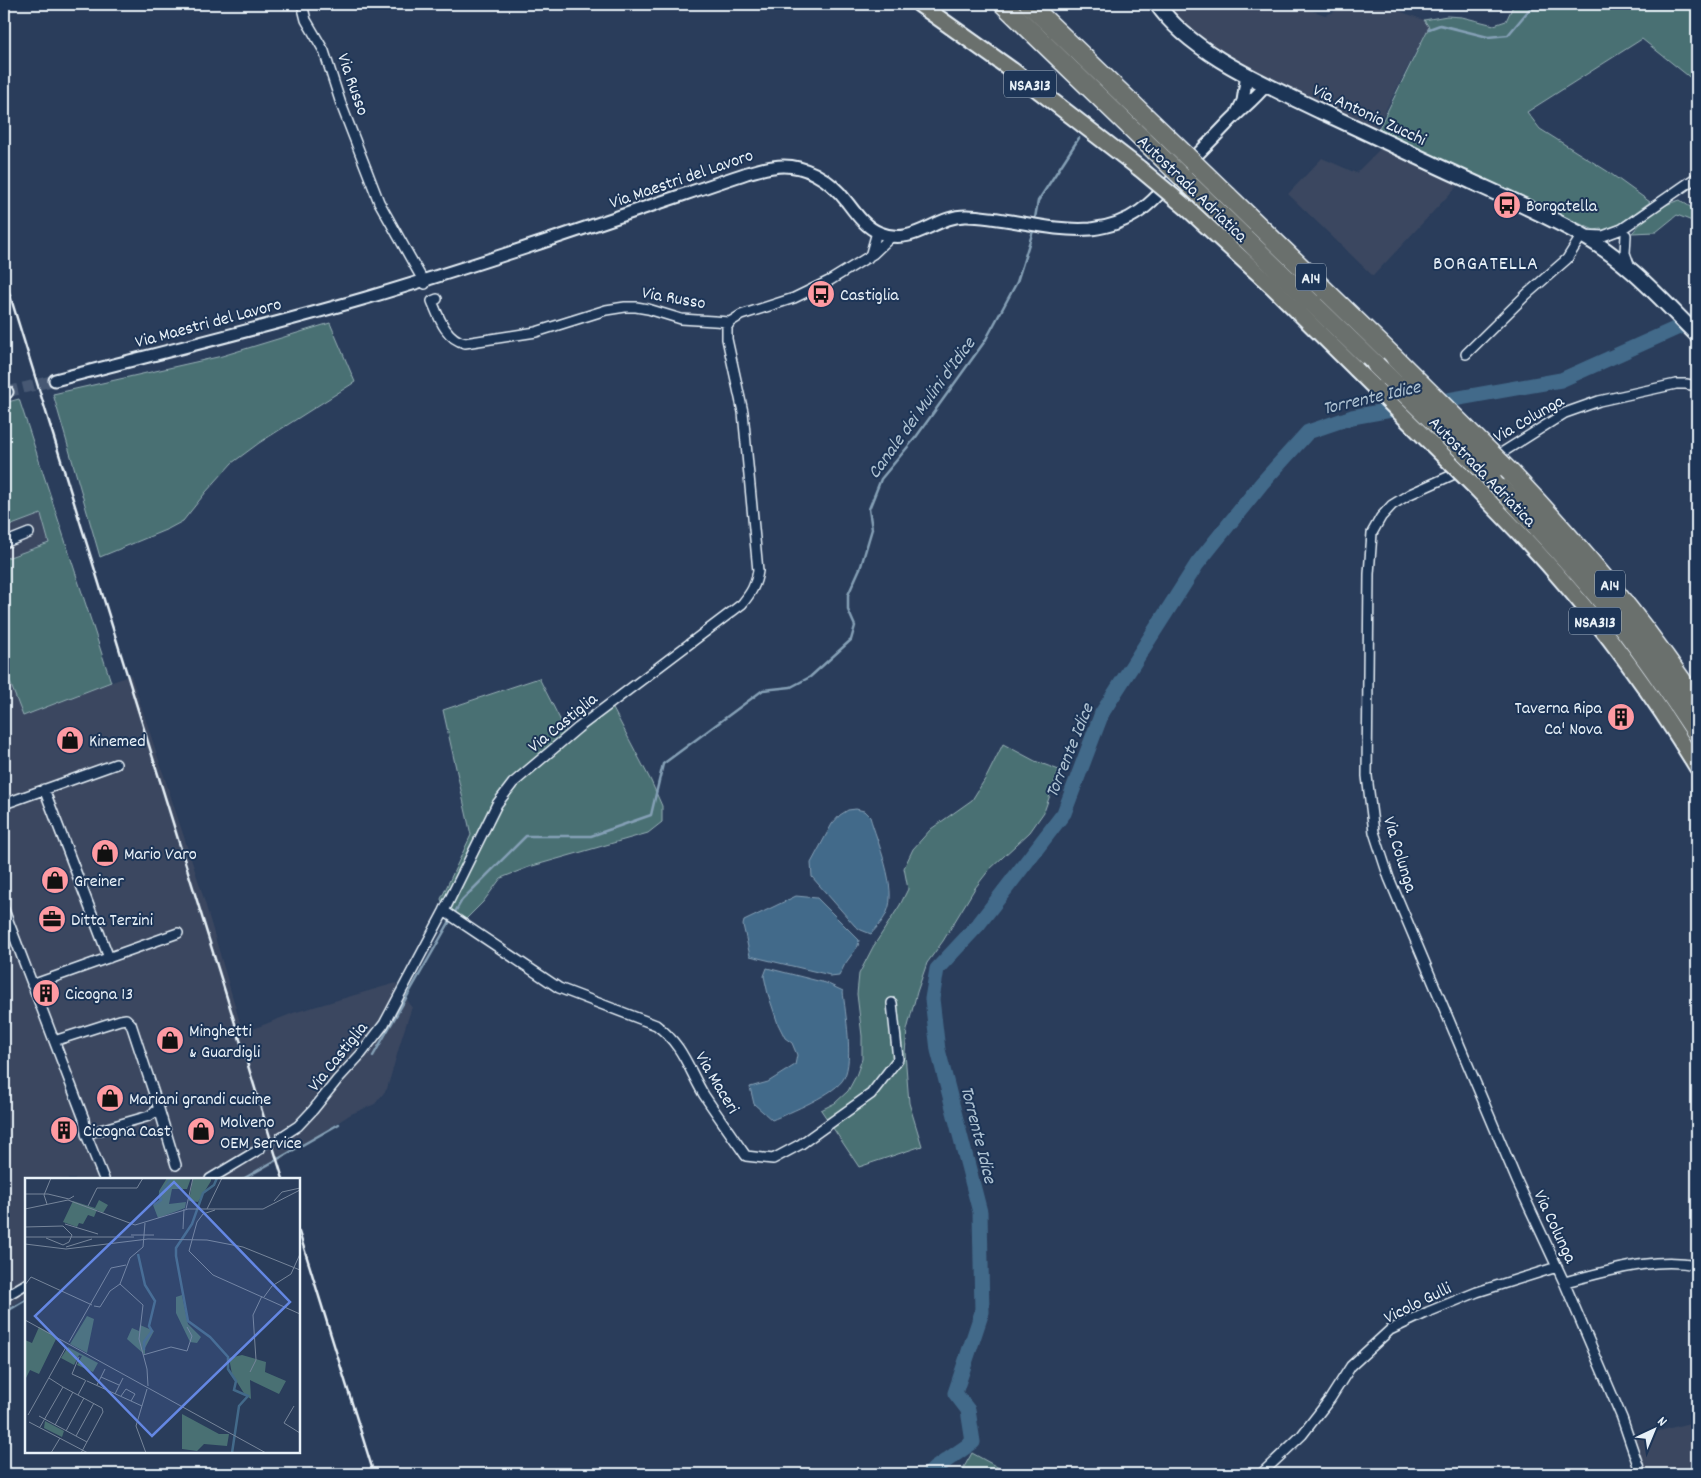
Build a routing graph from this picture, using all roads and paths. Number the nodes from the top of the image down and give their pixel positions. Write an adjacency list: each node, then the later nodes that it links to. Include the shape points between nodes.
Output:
1 (302, 4): 17 (street, Via Russo, via 306,20 324,52 379,202)
2 (919, 4): 29 (highway, NSA313, bridge, via 1139,168 1273,287 1476,488 1554,571 1588,611 1658,706)
3 (1003, 4): 27 (highway, Autostrada Adriatica / A14, bridge, via 1492,479 1605,604)
4 (1029, 4): 26 (highway, Autostrada Adriatica / A14, bridge, via 1511,473 1620,596)
5 (1157, 4): 6 (main road, Via Antonio Zucchi, via 1186,35)
6 (1247, 74): 7 (main road, Via Antonio Zucchi); 8 (street, via 1243,101)
7 (1266, 85): 8 (street); 12 (main road, Via Antonio Zucchi)
8 (1236, 115): 13 (street, via 1158,196 1129,218 1115,224 1094,229 1069,229 958,216 915,234)
9 (1697, 177): 10 (street, Via Antonio Zucchi)
10 (1626, 229): 12 (street, Via Antonio Zucchi, via 1603,236); 14 (street, Via Antonio Zucchi, via 1611,241); 16 (street, Via Antonio Zucchi, via 1625,253 1628,264)
11 (877, 232): 13 (street); 15 (street); 17 (street, Via Maestri del Lavoro, via 826,180 802,169 773,166)
12 (1582, 235): 14 (main road, Via Antonio Zucchi); 21 (street, via 1567,260)
13 (892, 236): 15 (street, Via Russo)
14 (1608, 252): 16 (main road, Via Antonio Zucchi)
15 (868, 258): 19 (street, Via Russo, via 806,293 741,315)
16 (1638, 277): 20 (main road, Via Antonio Zucchi)
17 (424, 282): 22 (street, Via Maestri del Lavoro)
18 (437, 299): 19 (street, Via Russo, via 432,302 449,334 454,340 465,343 536,332 606,310 625,308 642,308 681,319)
19 (730, 322): 33 (street, Via Castiglia, via 727,339 743,412 758,571 752,593 742,604 578,728 513,783 497,804)
20 (1697, 335)
21 (1466, 354)
22 (55, 380)
23 (1697, 386): 47 (street, Via Colunga, via 1676,384 1599,401 1566,413 1503,452 1392,505 1372,533 1367,776 1374,832 1388,878 1516,1181)
24 (29, 534): 25 (street)
25 (4, 543)
26 (1697, 703)
27 (1697, 734)
28 (116, 764): 30 (street)
29 (1697, 767)
30 (44, 789): 31 (street); 35 (street)
31 (4, 804)
32 (4, 910): 36 (street)
33 (449, 915): 37 (street, Via Maceri, via 560,988 656,1025 669,1035 746,1156 772,1159 802,1144 872,1094 898,1059); 41 (street, Via Castiglia, via 384,1024 362,1054 298,1126)
34 (178, 933): 35 (street)
35 (109, 958): 36 (street)
36 (32, 985): 38 (street)
37 (892, 1003)
38 (54, 1041): 39 (street, via 126,1019 131,1024); 40 (street, via 84,1119)
39 (159, 1109): 40 (street, via 149,1116); 43 (street)
40 (86, 1134): 44 (street)
41 (282, 1137)
42 (260, 1149): 45 (street)
43 (176, 1165)
44 (104, 1178)
45 (212, 1178)
46 (1697, 1265): 48 (street, via 1647,1263)
47 (1556, 1267): 48 (street, Via Colunga); 51 (street, Vicolo Gulli, via 1477,1292 1390,1330 1351,1366 1302,1435)
48 (1564, 1282): 52 (street, Via Colunga, via 1622,1418)
49 (25, 1285): 50 (street)
50 (4, 1298)
51 (1261, 1474)
52 (1641, 1474)

